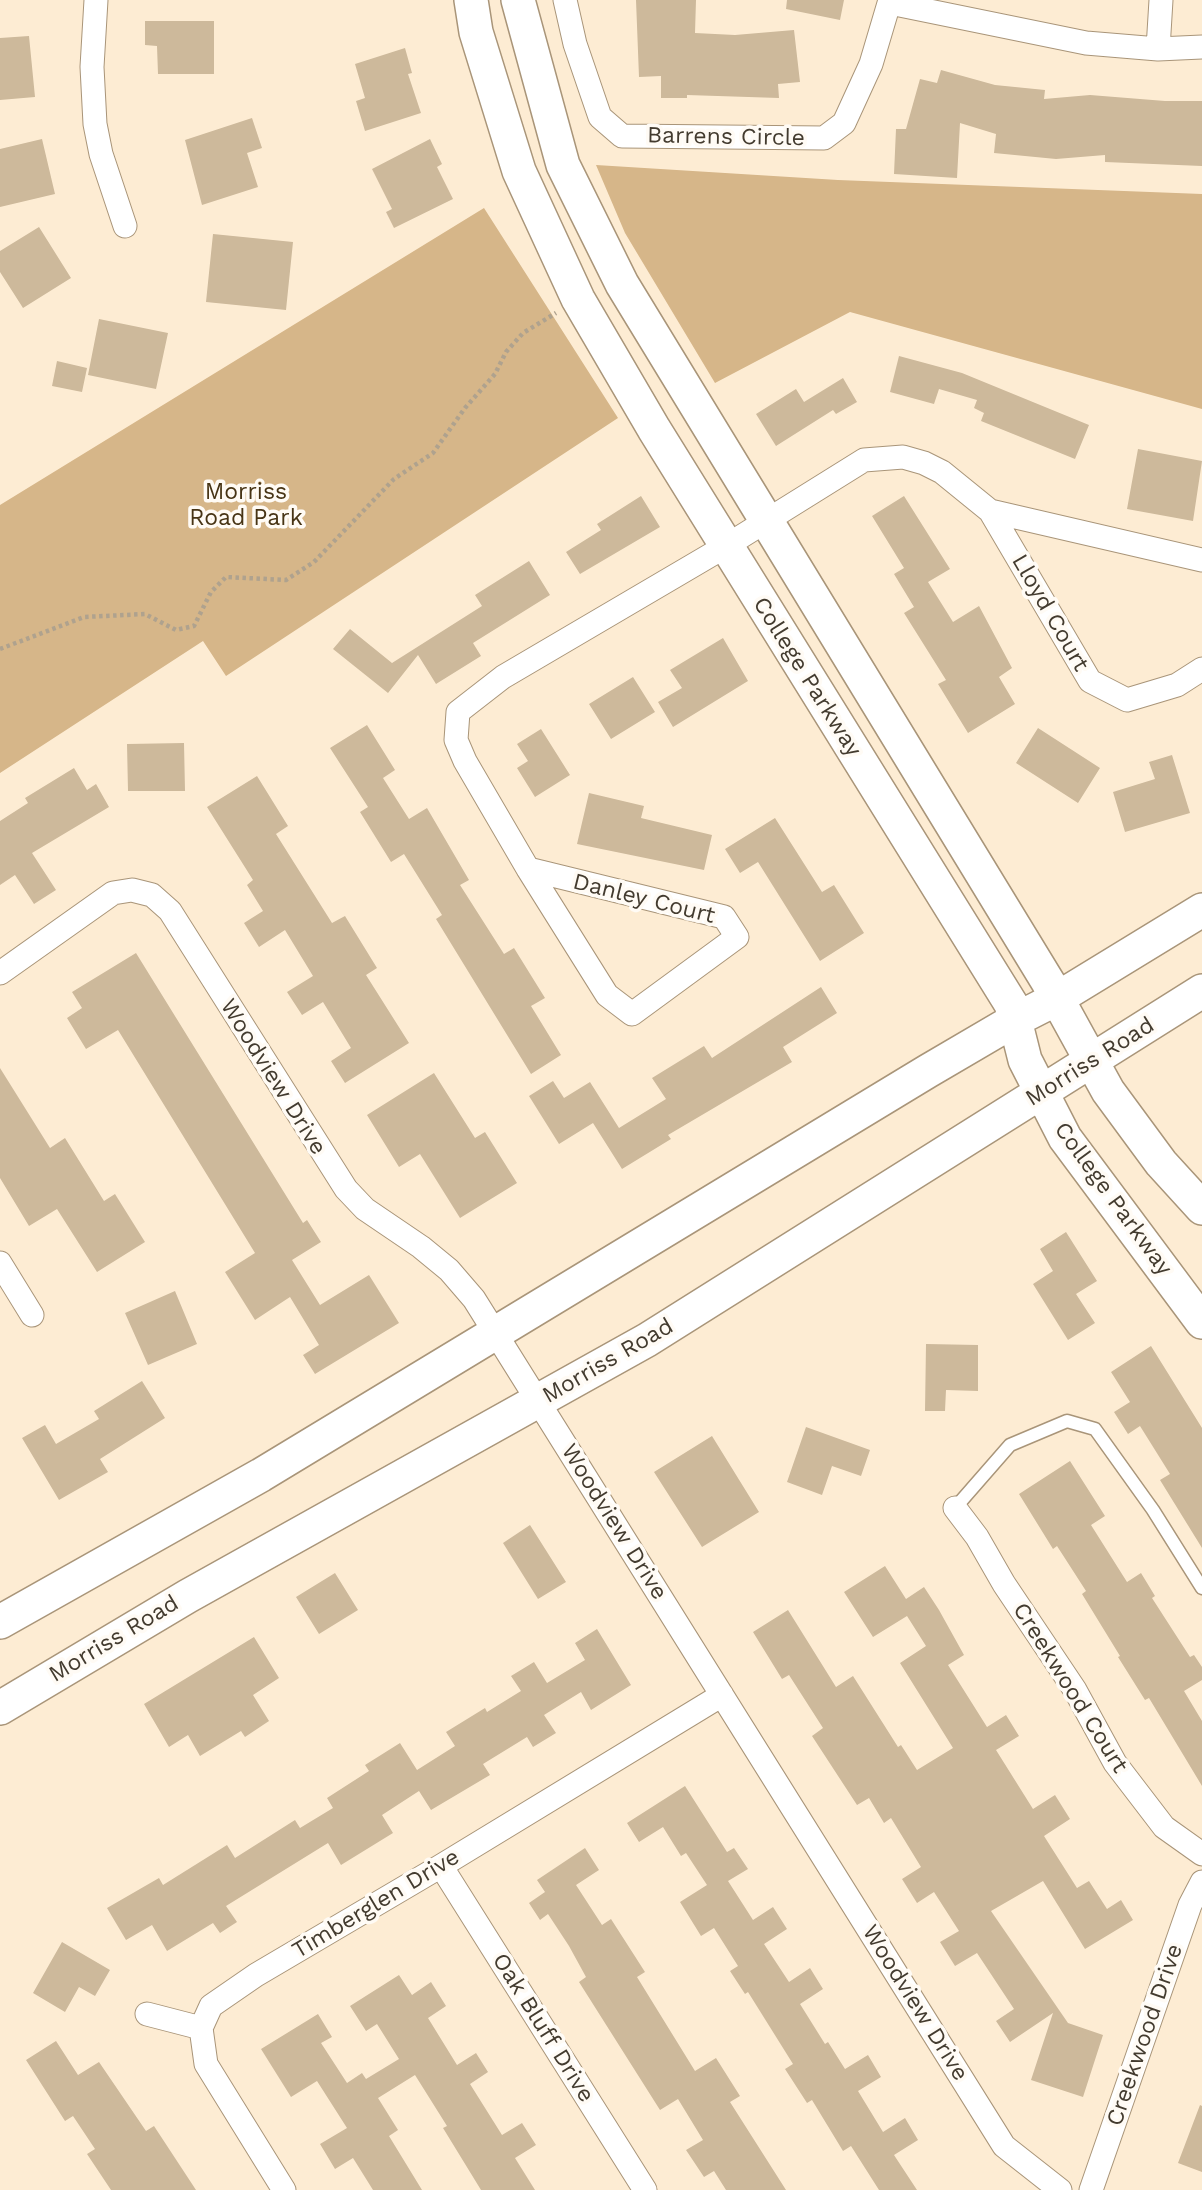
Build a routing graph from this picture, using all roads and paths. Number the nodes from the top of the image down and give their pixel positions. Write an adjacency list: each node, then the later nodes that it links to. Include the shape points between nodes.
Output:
1 (96, 0): 9 (street, via 95,124)
2 (471, 0): 13 (main road, College Parkway, via 476,32 519,172 546,231 578,299)
3 (518, 0): 12 (main road, College Parkway, via 568,174 622,284)
4 (565, 0): 6 (street, Barrens Circle, via 600,117 622,136 824,138 844,123 871,65)
5 (1161, 0): 8 (street)
6 (890, 2): 8 (street, via 1086,43)
7 (1202, 47): 8 (street)
8 (1158, 49)
9 (125, 226)
10 (552, 301): 15 (path, via 558,312 523,333 506,352 495,374 433,453 394,480 314,562 286,580 226,577 211,592 194,626 176,630 145,614 83,617)
11 (990, 511): 12 (street, Lloyd Court, via 942,472 903,457 852,465); 14 (street, Lloyd Court); 16 (street, Lloyd Court, via 1090,681 1127,701 1177,685)
12 (765, 519): 13 (street, Lloyd Court); 21 (main road, College Parkway)
13 (726, 546): 17 (street, Danley Court, via 503,677 458,712 456,740 465,761); 22 (main road, College Parkway, via 1011,1004)
14 (1202, 560)
15 (0, 649)
16 (1202, 669)
17 (528, 869): 17 (street, Danley Court, via 607,995 632,1014 737,937 724,917)
18 (1202, 910): 21 (main road)
19 (0, 973): 29 (street, Woodview Drive, via 113,893 132,890 152,895 170,911 346,1189 365,1209 449,1270)
20 (1202, 991): 23 (main road, Morriss Road)
21 (1058, 998): 22 (main road); 23 (main road, College Parkway)
22 (1014, 1020): 24 (main road, College Parkway, via 1025,1060); 29 (main road)
23 (1092, 1060): 24 (main road, Morriss Road); 25 (main road, College Parkway, via 1117,1105)
24 (1041, 1093): 28 (main road, College Parkway, via 1088,1171); 30 (main road, Morriss Road, via 647,1340)
25 (1202, 1208)
26 (0, 1263): 27 (street)
27 (32, 1315)
28 (1202, 1322)
29 (497, 1335): 30 (street, Woodview Drive); 33 (main road)
30 (539, 1402): 34 (street, Woodview Drive); 35 (main road, Morriss Road, via 188,1596)
31 (954, 1508): 32 (lane, via 1010,1446 1067,1421 1095,1429); 36 (street, Creekwood Court, via 1075,1690 1122,1773 1164,1827)
32 (1202, 1588)
33 (0, 1622)
34 (722, 1695): 37 (street, Timberglen Drive); 43 (street, Woodview Drive, via 1004,2146)
35 (0, 1708)
36 (1202, 1854)
37 (441, 1866): 40 (street, Timberglen Drive, via 256,1975 211,2006); 42 (street, Oak Bluff Drive)
38 (1202, 1882): 44 (street, Creekwood Drive)
39 (147, 2014): 40 (street)
40 (201, 2028): 41 (street, via 206,2064)
41 (284, 2190)
42 (645, 2190)
43 (1060, 2190)
44 (1091, 2190)

